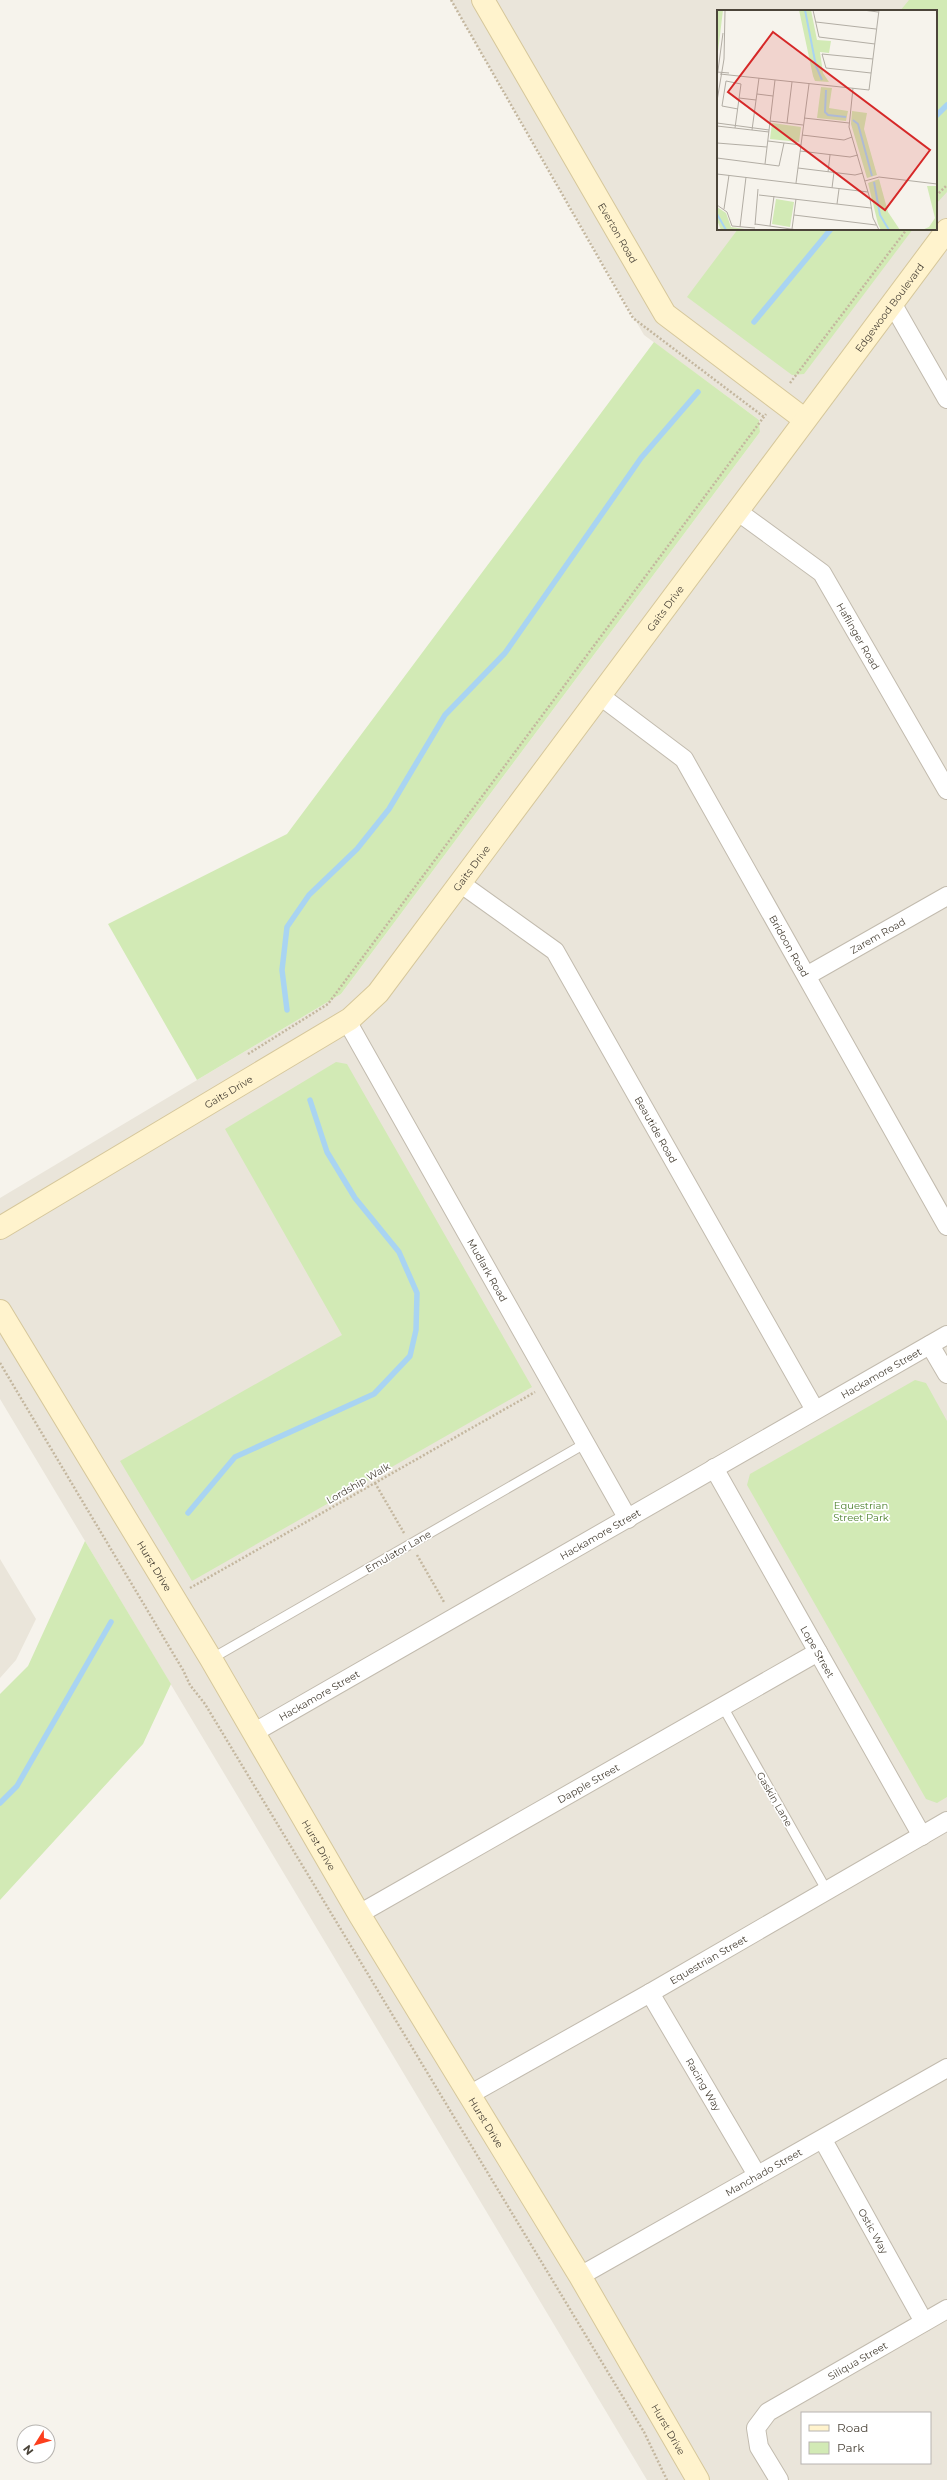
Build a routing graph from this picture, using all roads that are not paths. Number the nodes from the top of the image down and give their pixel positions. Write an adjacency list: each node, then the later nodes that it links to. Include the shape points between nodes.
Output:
1 (483, 0): 6 (street, Everton Road, via 665,314)
2 (947, 230): 3 (street, Edgewood Boulevard)
3 (892, 303): 4 (street, Edgewood Boulevard); 5 (street)
4 (830, 385): 6 (street, Gaits Drive)
5 (947, 399)
6 (804, 419): 7 (street, Gaits Drive)
7 (737, 511): 8 (street, Gaits Drive); 9 (street, Haflinger Road, via 822,573)
8 (599, 695): 10 (street, Gaits Drive); 12 (street, Bridoon Road, via 684,759)
9 (947, 790)
10 (460, 883): 13 (street, Gaits Drive, via 378,994); 20 (street, Beautide Road, via 555,951)
11 (947, 896): 12 (street, Zarem Road)
12 (808, 975): 14 (street, Bridoon Road)
13 (347, 1021): 15 (street, Gaits Drive); 21 (street, Mudlark Road)
14 (947, 1226)
15 (0, 1228)
16 (0, 1311): 25 (street, Hurst Drive)
17 (947, 1336): 18 (street, Hackamore Street)
18 (930, 1345): 19 (street); 20 (street, Hackamore Street)
19 (947, 1374)
20 (815, 1410): 22 (street, Hackamore Street)
21 (586, 1443): 23 (street, Mudlark Road); 25 (lane, Emulator Lane)
22 (714, 1468): 23 (street, Hackamore Street); 24 (street, Lope Street)
23 (628, 1519): 27 (street, Hackamore Street)
24 (818, 1652): 26 (street, Dapple Street); 29 (street, Lope Street)
25 (210, 1659): 27 (street, Hurst Drive)
26 (722, 1707): 30 (lane, Gaskin Lane); 31 (street, Dapple Street)
27 (253, 1733): 31 (street, Hurst Drive)
28 (947, 1821): 29 (street, Equestrian Street)
29 (922, 1836): 30 (street, Equestrian Street)
30 (827, 1891): 32 (street, Equestrian Street)
31 (359, 1914): 34 (street, Hurst Drive)
32 (650, 1993): 34 (street, Equestrian Street); 36 (street, Racing Way)
33 (947, 2068): 35 (street, Manchado Street)
34 (469, 2095): 37 (street, Hurst Drive)
35 (823, 2140): 36 (street, Manchado Street); 39 (street, Ostic Way)
36 (757, 2175): 37 (street, Manchado Street)
37 (580, 2276): 40 (street, Hurst Drive)
38 (947, 2310): 39 (street, Siliqua Street)
39 (924, 2322): 43 (street, Siliqua Street, via 768,2412 756,2428 759,2447)
40 (641, 2378): 41 (street, Hurst Drive); 42 (street, Hurst Drive)
41 (687, 2480)
42 (698, 2480)
43 (778, 2480)

